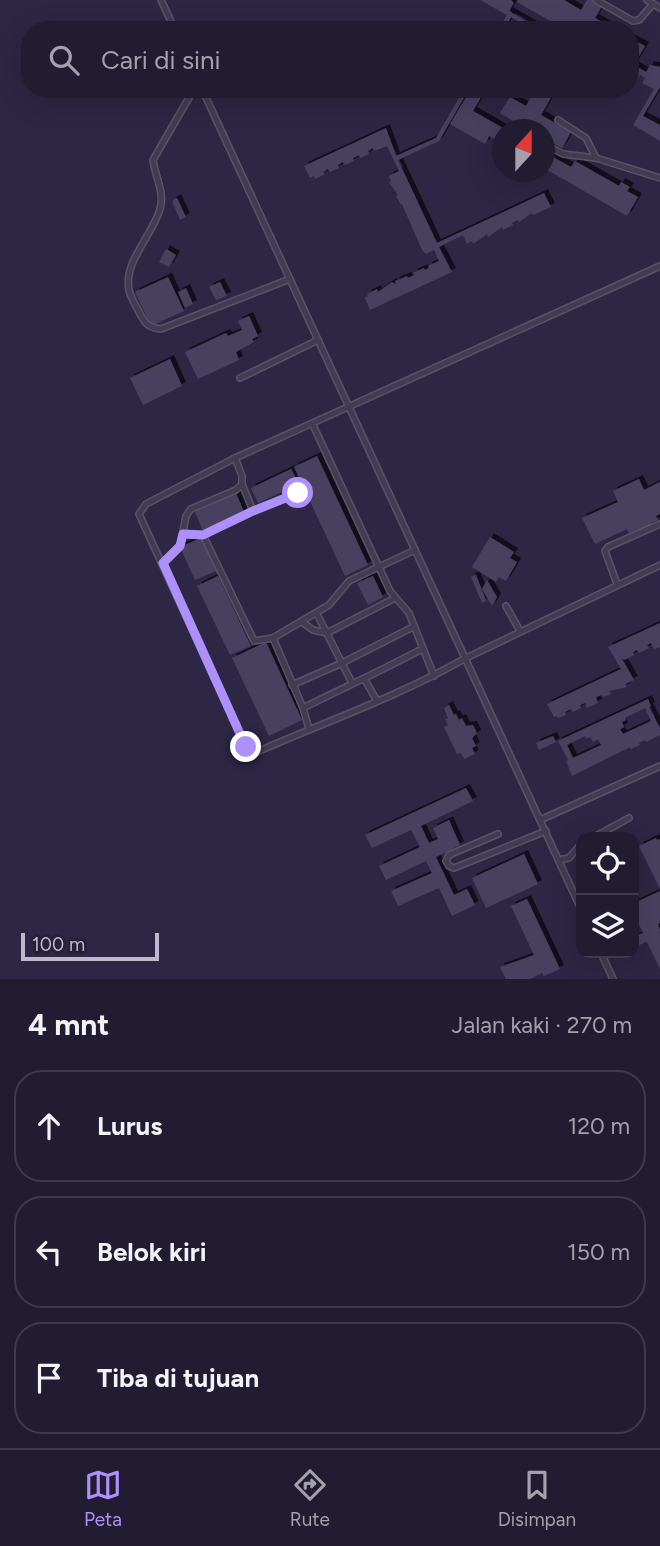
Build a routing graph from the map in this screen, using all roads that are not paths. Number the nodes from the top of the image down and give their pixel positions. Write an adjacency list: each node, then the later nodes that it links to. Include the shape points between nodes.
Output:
1 (161, 0): 5 (lane)
2 (596, 0): 3 (lane, via 633,21 639,20)
3 (650, 2): 4 (lane)
4 (660, 8)
5 (170, 21)
6 (189, 98): 13 (lane, via 153,160 161,206 129,277 129,290 145,323 161,329)
7 (206, 98): 13 (lane)
8 (558, 120): 10 (lane, via 586,138)
9 (555, 150): 10 (lane)
10 (596, 158): 11 (lane)
11 (660, 178)
12 (660, 266): 16 (lane)
13 (290, 279): 14 (lane)
14 (318, 341): 15 (lane); 16 (lane)
15 (240, 378)
16 (347, 407): 17 (lane); 25 (lane)
17 (313, 425): 18 (lane); 28 (lane)
18 (235, 458): 19 (lane); 26 (lane, via 145,503 139,514)
19 (242, 484): 21 (lane); 23 (lane, via 191,509)
20 (298, 493): 21 (lane)
21 (253, 511): 24 (lane)
22 (660, 524): 29 (lane, via 605,551)
23 (183, 534): 24 (lane); 26 (lane, via 180,546)
24 (203, 535): 37 (lane, via 254,641)
25 (415, 550): 28 (lane); 39 (lane)
26 (163, 563): 47 (lane, via 246,747 259,751)
27 (660, 565): 29 (lane)
28 (379, 568): 30 (lane); 32 (lane, via 349,581)
29 (617, 584): 35 (lane)
30 (395, 598): 34 (lane, via 409,613); 36 (lane)
31 (506, 606): 35 (lane)
32 (317, 614): 33 (lane); 36 (lane)
33 (302, 622): 36 (lane); 37 (lane)
34 (413, 627): 38 (lane); 40 (lane)
35 (520, 631): 39 (lane)
36 (327, 633): 40 (lane)
37 (273, 638): 44 (lane)
38 (422, 649): 41 (lane); 42 (lane)
39 (464, 659): 41 (lane); 50 (lane)
40 (342, 663): 43 (lane); 44 (lane)
41 (434, 676): 45 (lane)
42 (365, 680): 43 (lane); 45 (lane)
43 (352, 683): 46 (lane)
44 (292, 685): 46 (lane)
45 (377, 701): 47 (lane)
46 (303, 708): 47 (lane)
47 (309, 729)
48 (660, 766): 50 (lane)
49 (629, 818): 52 (lane)
50 (540, 820): 51 (lane)
51 (546, 831): 53 (lane, via 454,868 446,861 449,855); 55 (lane)
52 (603, 832)
53 (498, 834)
54 (576, 850): 55 (lane)
55 (559, 860): 56 (lane)
56 (576, 898)
57 (603, 958): 58 (lane)
58 (613, 979)

